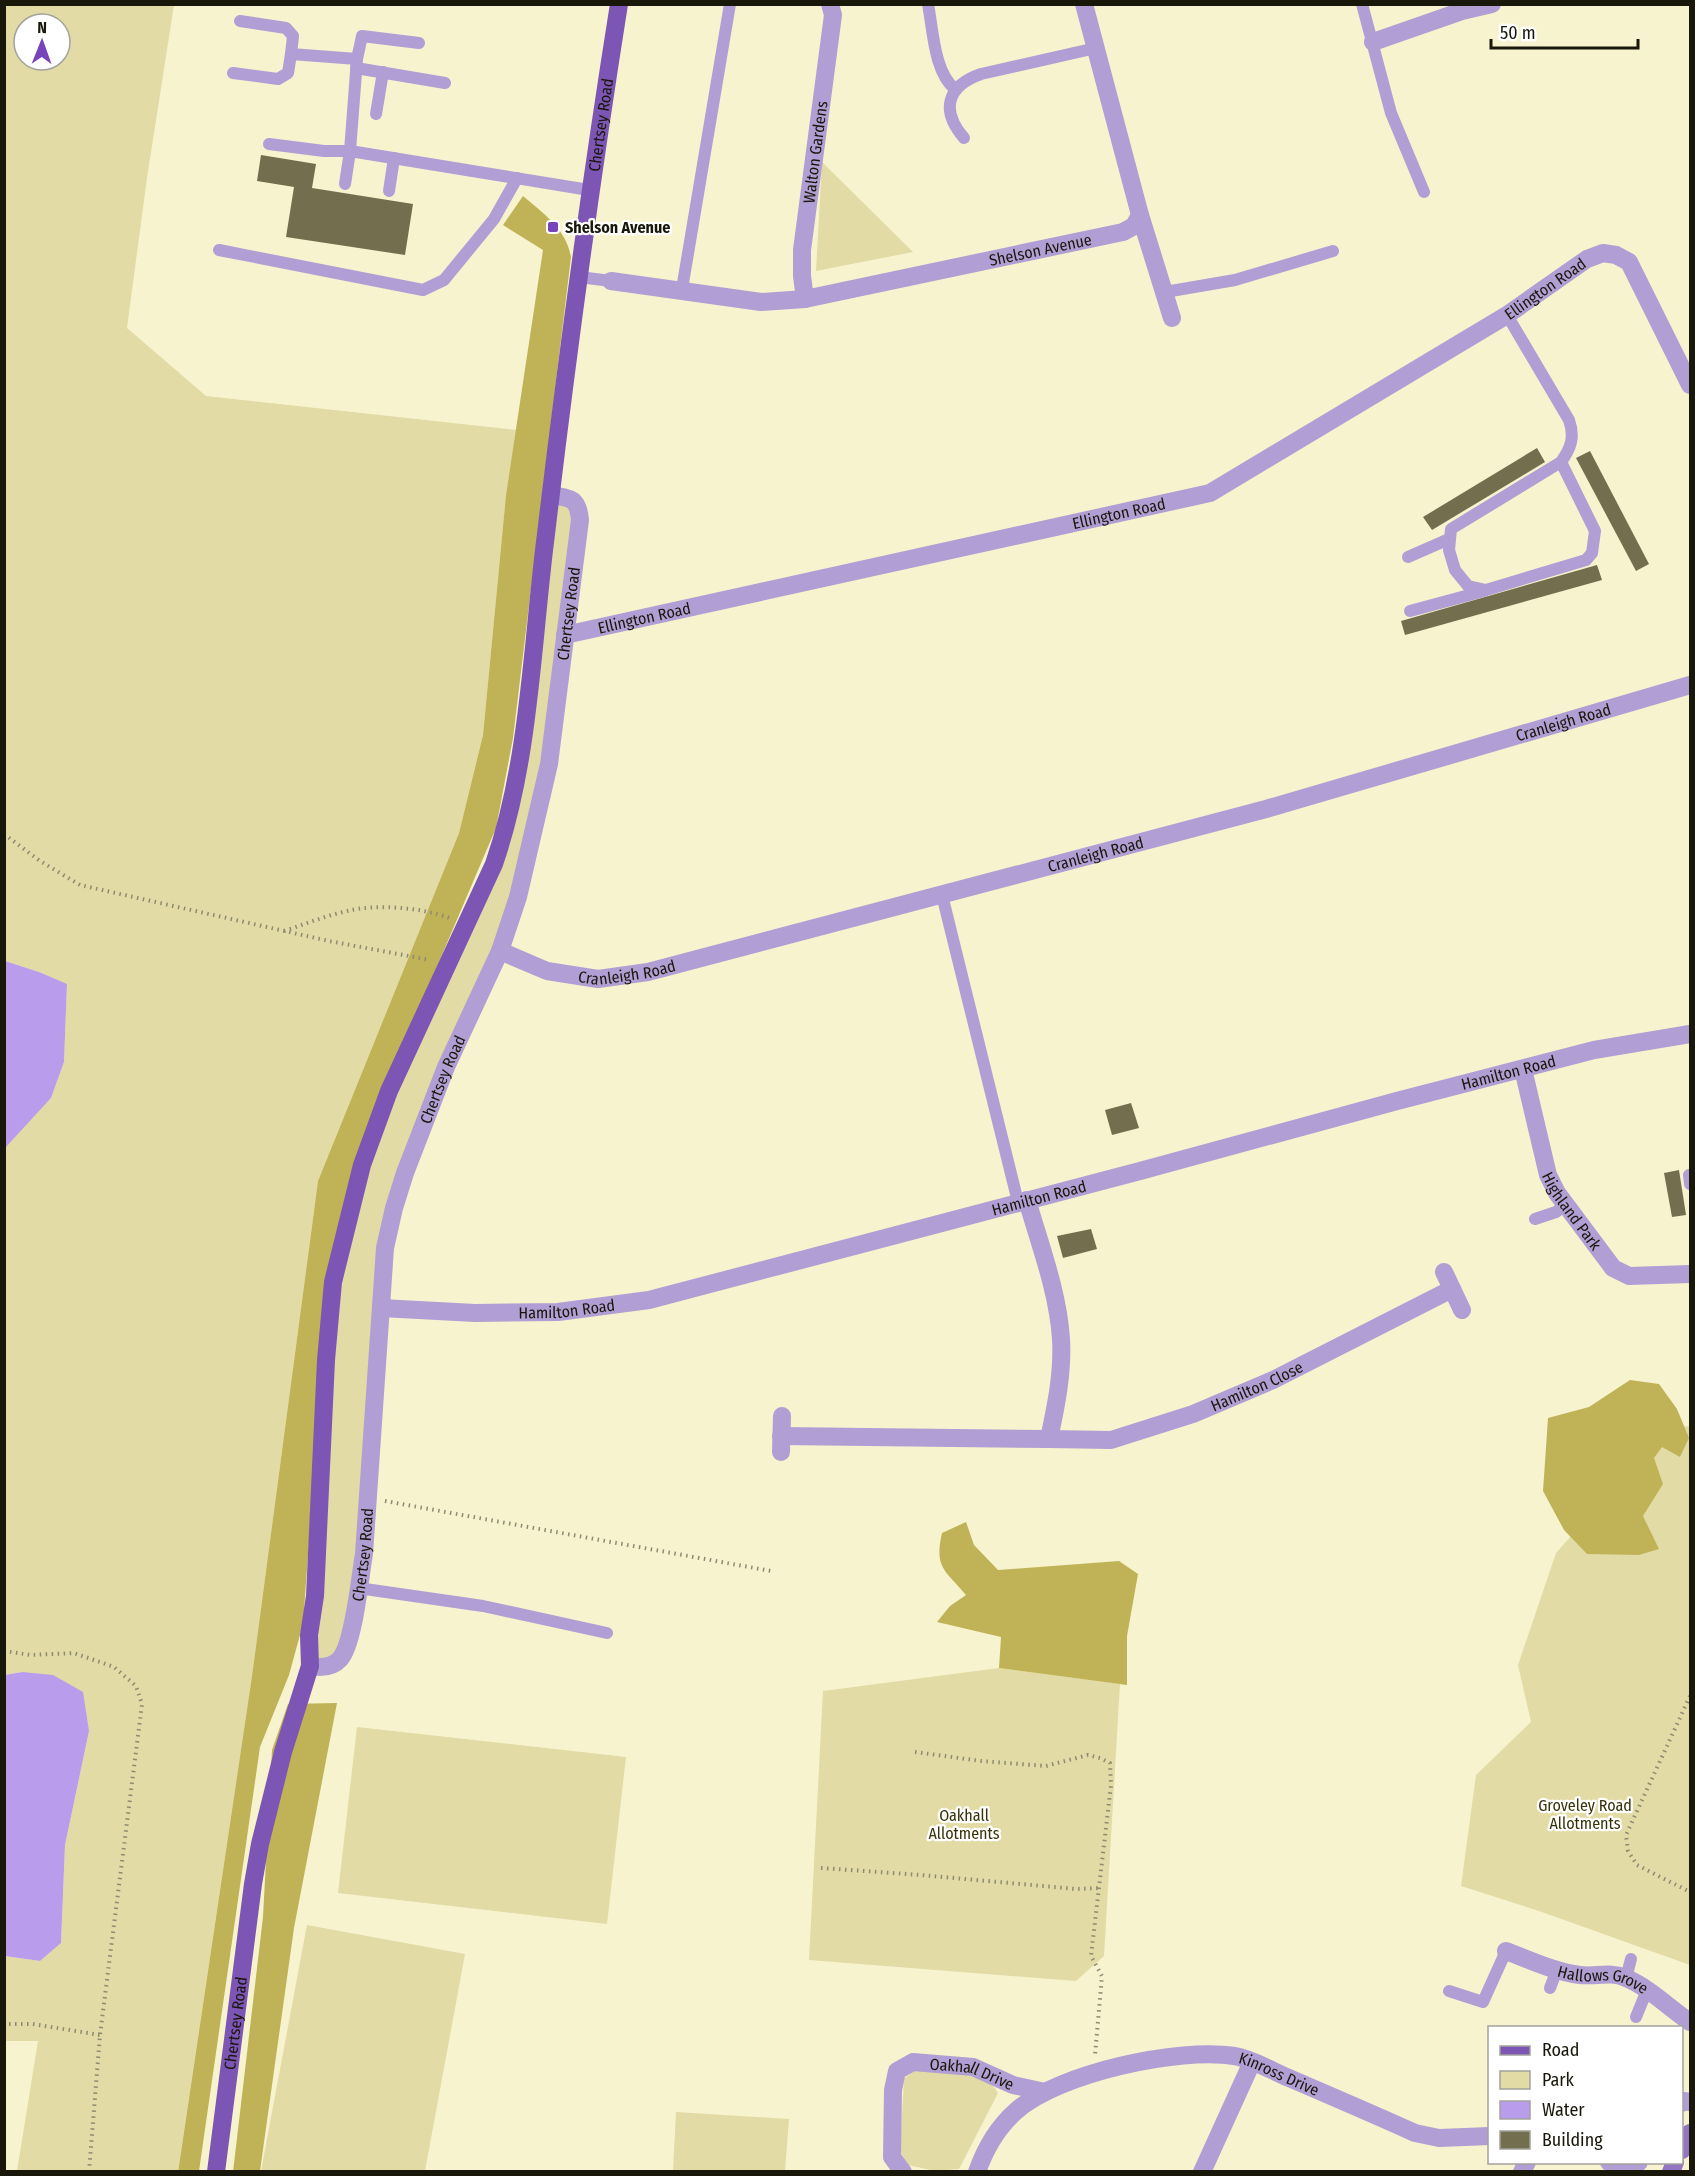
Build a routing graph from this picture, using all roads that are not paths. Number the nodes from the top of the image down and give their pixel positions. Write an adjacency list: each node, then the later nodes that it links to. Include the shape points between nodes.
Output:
1 (619, 4): 25 (main road, Chertsey Road)
2 (730, 4): 33 (lane)
3 (830, 4): 35 (street, Walton Gardens, via 833,15 802,250)
4 (928, 4): 17 (lane, via 940,70)
5 (1084, 4): 11 (street)
6 (1362, 4): 9 (lane)
7 (1492, 4): 9 (street, via 1462,10)
8 (240, 21): 12 (lane, via 286,28 292,36)
9 (1373, 42): 27 (lane, via 1391,113)
10 (419, 43): 13 (lane, via 363,36)
11 (1096, 48): 17 (lane, via 981,74); 28 (street)
12 (291, 54): 13 (lane); 15 (lane, via 288,74 278,79)
13 (357, 63): 14 (lane); 21 (lane)
14 (383, 72): 16 (lane); 18 (lane)
15 (233, 73)
16 (445, 83)
17 (955, 89): 19 (lane, via 950,114)
18 (376, 114)
19 (964, 138)
20 (269, 144): 21 (lane)
21 (350, 151): 22 (lane); 24 (lane)
22 (394, 158): 23 (lane); 26 (lane)
23 (518, 178): 25 (lane); 29 (lane, via 494,219 444,280 423,290)
24 (345, 184)
25 (589, 190): 31 (main road, Chertsey Road)
26 (389, 191)
27 (1424, 192)
28 (1140, 215): 34 (street); 35 (street, Shelson Avenue, via 1134,226 1124,232)
29 (219, 250)
30 (1333, 251): 34 (lane, via 1235,280)
31 (579, 277): 32 (lane, Shelson Avenue); 40 (main road, Chertsey Road)
32 (611, 281): 33 (street, Shelson Avenue)
33 (682, 289): 35 (street, Shelson Avenue, via 761,302)
34 (1165, 292): 37 (street)
35 (805, 298)
36 (1507, 315): 38 (street, Ellington Road, via 1587,259 1603,253 1616,255 1629,262); 39 (lane, via 1573,431 1572,442); 45 (street, Ellington Road, via 1210,493)
37 (1172, 318)
38 (1690, 385)
39 (1560, 462): 41 (lane, via 1451,528); 43 (lane, via 1595,531 1592,553 1586,560)
40 (550, 495): 45 (street, Chertsey Road, via 572,499 579,506); 63 (main road, Chertsey Road, via 526,711 506,830 375,1126 350,1207 333,1282)
41 (1449, 539): 42 (lane); 43 (lane, via 1455,570 1468,586)
42 (1408, 557)
43 (1486, 590): 44 (lane)
44 (1410, 611)
45 (565, 635): 48 (street, Chertsey Road, via 549,764 518,897)
46 (1690, 685): 47 (street, Cranleigh Road, via 1266,809)
47 (942, 895): 48 (street, Cranleigh Road, via 648,972 598,979 547,971); 51 (lane)
48 (500, 951): 57 (street, Chertsey Road, via 446,1066 405,1173 385,1248)
49 (1690, 1034): 50 (street, Hamilton Road, via 1594,1050)
50 (1523, 1069): 51 (street, Hamilton Road); 52 (street, Highland Park, via 1548,1175)
51 (1022, 1201): 57 (street, Hamilton Road, via 649,1300 558,1312); 60 (street, via 1057,1305 1061,1339 1060,1380)
52 (1565, 1205): 53 (lane); 55 (street, Highland Park, via 1613,1268 1629,1276)
53 (1535, 1219)
54 (1444, 1272): 56 (street)
55 (1690, 1274)
56 (1452, 1289): 58 (street); 60 (street, Hamilton Close, via 1273,1380 1193,1414 1111,1440)
57 (381, 1308): 61 (street, Chertsey Road, via 364,1554)
58 (1462, 1310)
59 (782, 1416): 60 (street, Hamilton Close, via 781,1444)
60 (1049, 1439)
61 (358, 1588): 62 (lane, via 483,1606); 63 (street, Chertsey Road, via 346,1651 331,1666)
62 (607, 1633)
63 (310, 1666): 81 (main road, Chertsey Road, via 260,1844)
64 (1506, 1951): 66 (street, Hallows Grove); 70 (lane, via 1483,2002)
65 (1631, 1959): 67 (lane)
66 (1557, 1970): 67 (street, Hallows Grove); 68 (lane)
67 (1626, 1978): 69 (street, Hallows Grove)
68 (1550, 1988)
69 (1647, 1990): 71 (lane); 72 (street, Hallows Grove)
70 (1449, 1991)
71 (1636, 2017)
72 (1690, 2022)
73 (1252, 2062): 74 (street, Kinross Drive, via 1236,2056 1196,2053 1139,2062); 77 (street, Kinross Drive, via 1415,2133 1439,2138); 84 (street)
74 (1064, 2084): 75 (street, Oakhall Drive)
75 (1045, 2092): 82 (street, Oakhall Drive, via 1013,2085 973,2067 913,2062 897,2071 892,2157); 83 (street, Oakhall Drive, via 1017,2110 986,2148)
76 (1690, 2133): 78 (street)
77 (1488, 2136)
78 (1683, 2148)
79 (1612, 2164): 80 (street)
80 (1634, 2167)
81 (216, 2172)
82 (903, 2172)
83 (977, 2172)
84 (1202, 2172)

